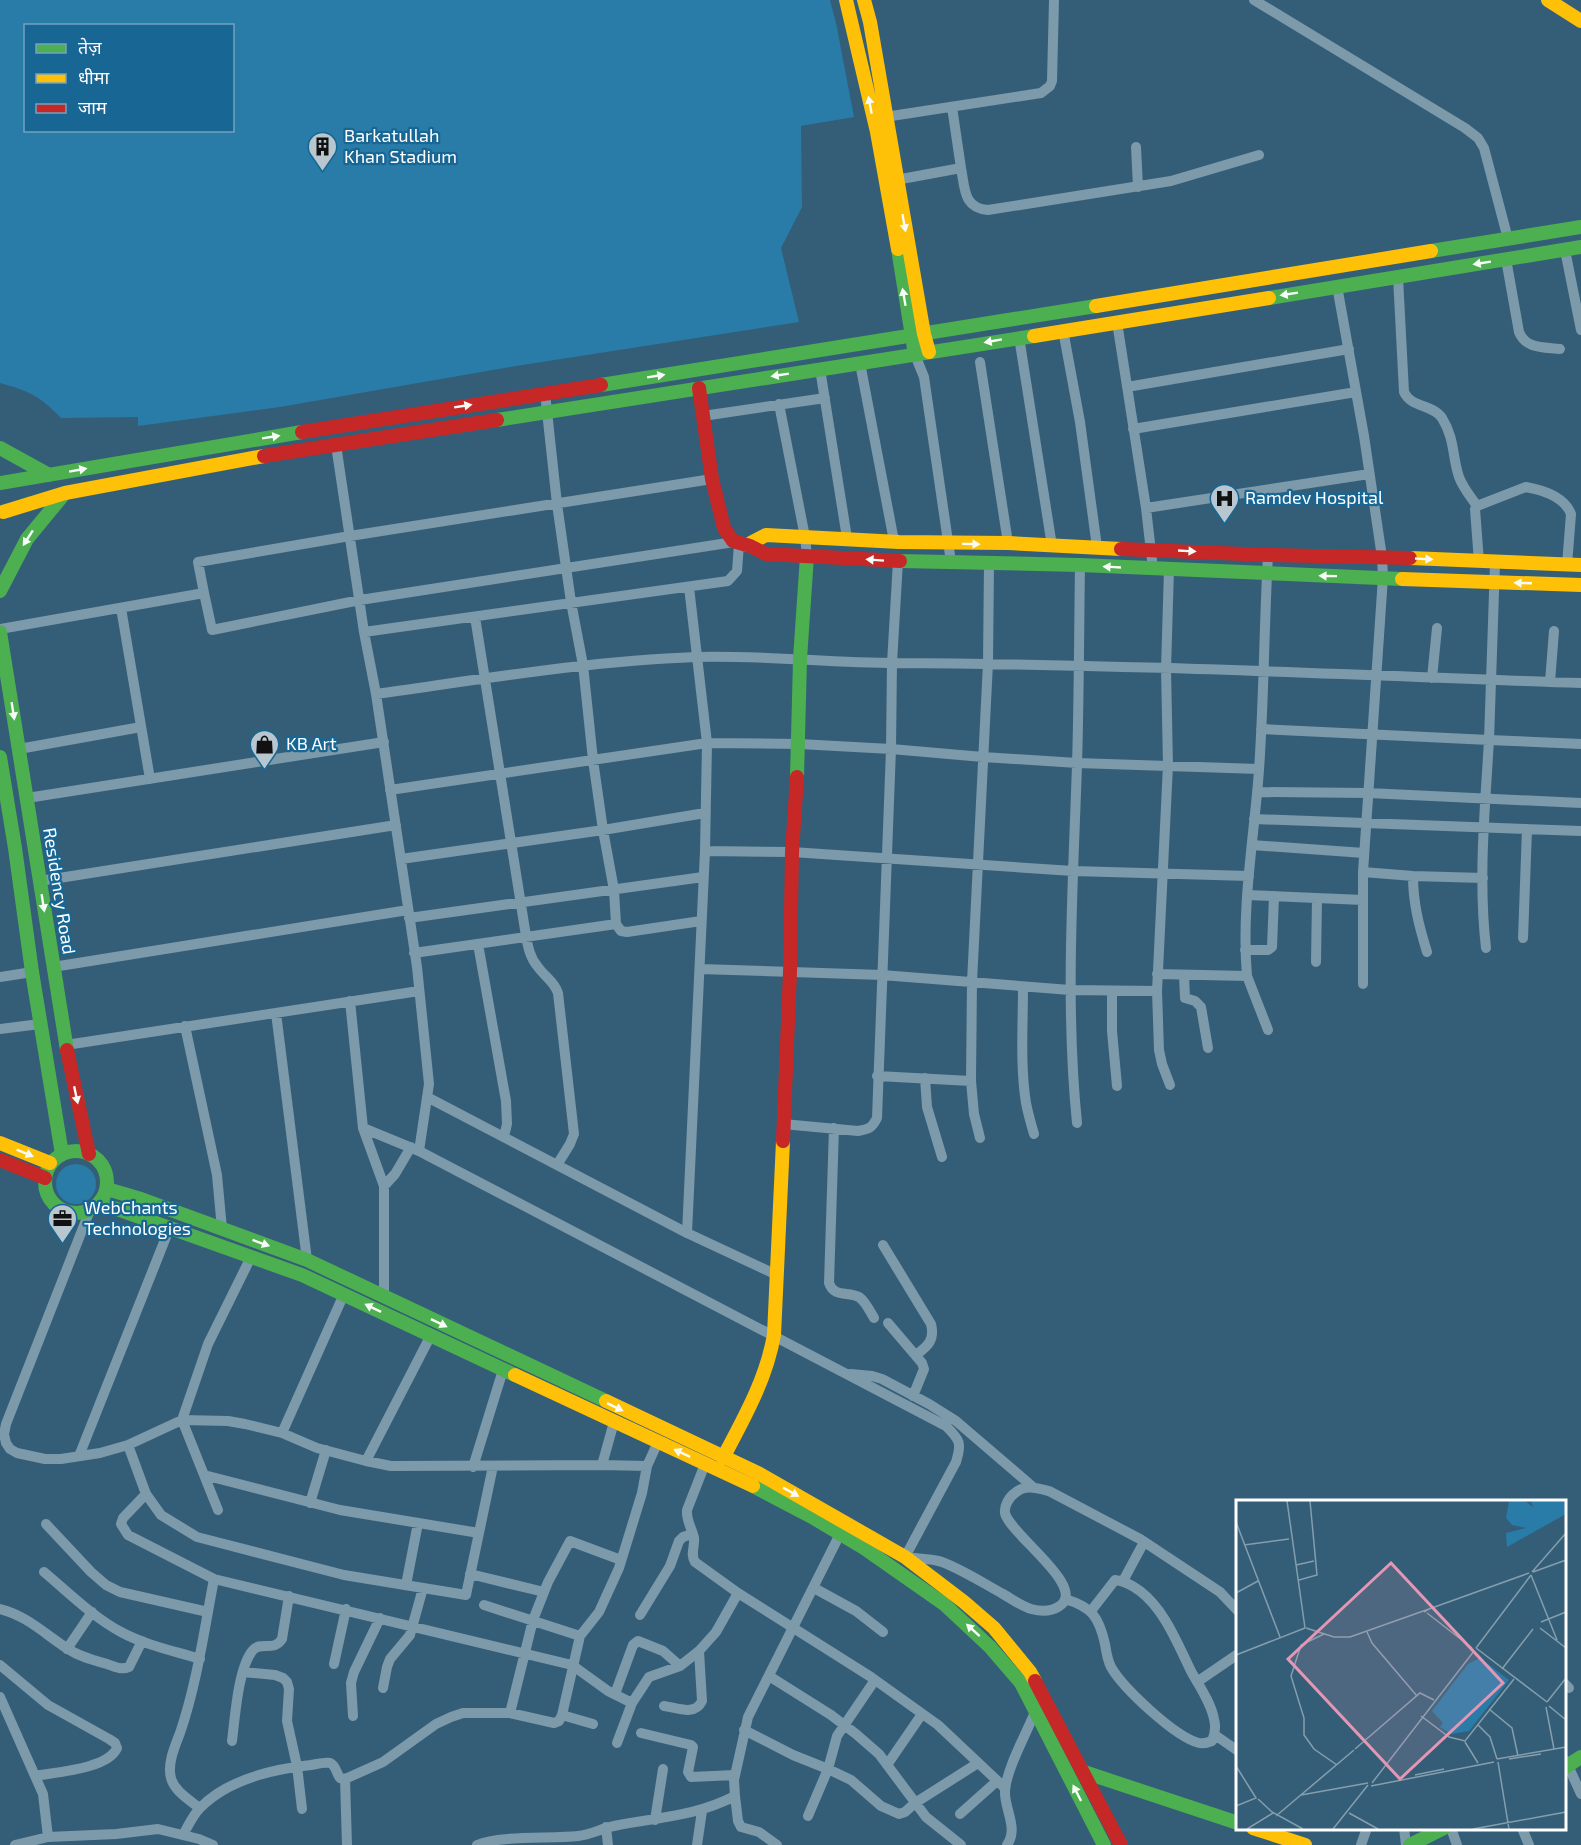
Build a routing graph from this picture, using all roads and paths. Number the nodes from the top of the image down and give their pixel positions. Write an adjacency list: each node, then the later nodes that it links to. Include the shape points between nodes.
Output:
1 (846, 0): 24 (main road, one-way to 1, via 859,45)
2 (864, 0): 8 (main road)
3 (1054, 0): 7 (street, via 1052,81 1046,90)
4 (1548, 0): 6 (main road)
5 (1262, 2): 15 (street, via 1478,138)
6 (1581, 21)
7 (952, 107): 8 (street); 11 (street)
8 (885, 117): 12 (main road)
9 (1136, 147): 13 (street)
10 (1259, 155): 13 (street)
11 (961, 168): 12 (street); 13 (street, via 967,198 971,204 988,210)
12 (896, 180): 24 (main road, one-way to 24)
13 (1138, 187)
14 (1581, 227): 15 (main road)
15 (1508, 239): 24 (main road)
16 (1581, 247): 17 (main road)
17 (1565, 250): 18 (main road); 23 (street)
18 (1506, 259): 19 (main road, one-way to 19); 27 (street, via 1522,338 1535,347)
19 (1398, 276): 20 (main road); 52 (street, via 1404,392 1410,401 1442,418 1453,442 1460,479)
20 (1337, 286): 21 (main road, one-way to 21); 26 (street)
21 (1117, 322): 22 (main road); 34 (street)
22 (1064, 330): 25 (main road); 63 (street)
23 (1581, 330)
24 (918, 335): 28 (main road); 29 (main road); 37 (main road, one-way to 24)
25 (1019, 337): 28 (main road, one-way to 28); 62 (street)
26 (1348, 349): 34 (street); 36 (street)
27 (1560, 349)
28 (929, 352): 29 (main road); 33 (street)
29 (915, 354): 31 (main road); 33 (street)
30 (980, 362): 60 (street)
31 (860, 363): 32 (main road); 58 (street)
32 (820, 369): 35 (main road, one-way to 35); 38 (street)
33 (924, 377): 59 (street)
34 (1127, 387): 42 (street)
35 (699, 388): 40 (main road); 41 (main road)
36 (1356, 392): 42 (street); 45 (street)
37 (545, 393): 40 (street); 46 (main road, one-way to 37)
38 (825, 398): 39 (street); 57 (street)
39 (779, 404): 41 (street); 56 (street)
40 (548, 412): 43 (main road); 51 (street)
41 (703, 416): 47 (main road)
42 (1133, 429): 53 (street)
43 (336, 445): 50 (main road); 55 (street)
44 (0, 448): 46 (main road)
45 (1369, 474): 53 (street); 67 (street)
46 (49, 476): 48 (main road)
47 (712, 479): 51 (street); 61 (main road, via 724,528)
48 (0, 483)
49 (0, 492): 54 (main road, via 4,504)
50 (65, 493): 54 (main road); 83 (main road, one-way to 83, via 27,539)
51 (557, 504): 55 (street); 75 (street)
52 (1477, 506): 70 (street); 74 (street, via 1526,487 1557,497 1571,513)
53 (1146, 508): 64 (street)
54 (1, 516)
55 (350, 536): 84 (street, via 198,562); 85 (street)
56 (805, 537): 57 (main road); 61 (main road, via 766,535); 66 (street)
57 (847, 538): 58 (main road)
58 (894, 541): 59 (main road)
59 (948, 543): 60 (main road, one-way to 60); 69 (street)
60 (1008, 543): 62 (main road)
61 (740, 544): 66 (main road, via 766,554); 75 (street); 82 (street, via 734,576 728,581)
62 (1052, 546): 63 (main road)
63 (1097, 547): 64 (main road)
64 (1150, 549): 65 (main road, one-way to 65); 76 (street)
65 (1268, 555): 67 (main road); 78 (street)
66 (807, 556): 68 (main road, one-way to 66); 94 (main road)
67 (1382, 557): 70 (main road, one-way to 70); 79 (street)
68 (898, 561): 69 (main road); 95 (street)
69 (951, 562): 72 (main road)
70 (1479, 562): 71 (main road)
71 (1495, 563): 74 (main road); 80 (street)
72 (989, 564): 73 (main road); 96 (street)
73 (1080, 565): 76 (main road, one-way to 73); 98 (street)
74 (1574, 565)
75 (567, 569): 85 (street); 86 (street)
76 (1153, 569): 77 (main road)
77 (1169, 569): 78 (main road); 99 (street)
78 (1267, 574): 79 (main road, one-way to 78); 100 (street)
79 (1383, 577): 80 (main road); 101 (street)
80 (1494, 582): 81 (main road, one-way to 80); 104 (street)
81 (1581, 585)
82 (689, 587): 86 (street); 93 (street)
83 (0, 591)
84 (204, 593): 85 (street, via 212,630); 87 (street)
85 (360, 600): 92 (street)
86 (571, 602): 88 (street); 97 (street)
87 (121, 608): 90 (street); 108 (street)
88 (475, 617): 92 (street); 103 (street)
89 (1437, 628): 102 (street)
90 (0, 631): 116 (main road, Residency Road, one-way to 116)
91 (1554, 631): 105 (street)
92 (364, 632): 107 (street)
93 (698, 657): 94 (street); 97 (street); 113 (street)
94 (800, 659): 95 (street); 114 (main road)
95 (892, 663): 96 (street); 117 (street)
96 (988, 663): 98 (street); 119 (street)
97 (583, 665): 103 (street); 120 (street)
98 (1078, 667): 99 (street); 121 (street)
99 (1166, 669): 100 (street); 122 (street)
100 (1264, 671): 101 (street); 109 (street)
101 (1376, 675): 102 (street); 110 (street)
102 (1432, 678): 104 (street)
103 (486, 679): 107 (street); 124 (street)
104 (1492, 679): 105 (street); 111 (street)
105 (1550, 682): 106 (street)
106 (1581, 683)
107 (376, 694): 112 (street)
108 (141, 727): 116 (street); 125 (street)
109 (1261, 729): 110 (street); 123 (street)
110 (1372, 735): 111 (street); 128 (street)
111 (1489, 740): 115 (street); 130 (street)
112 (384, 742): 125 (street); 126 (street)
113 (707, 743): 114 (street); 120 (street); 132 (street)
114 (800, 744): 117 (street); 143 (main road)
115 (1581, 744)
116 (19, 749): 129 (main road, Residency Road)
117 (891, 749): 119 (street); 146 (street)
118 (0, 757): 175 (main road, Residency Road)
119 (983, 757): 121 (street); 147 (street)
120 (593, 760): 124 (street); 138 (street)
121 (1077, 763): 122 (street); 148 (street)
122 (1168, 765): 123 (street); 150 (street)
123 (1259, 769): 127 (street)
124 (501, 774): 126 (street); 140 (street)
125 (150, 779): 129 (street)
126 (390, 790): 135 (street)
127 (1257, 792): 128 (street); 133 (street)
128 (1368, 794): 130 (street); 134 (street)
129 (27, 798): 155 (main road, Residency Road)
130 (1485, 800): 131 (street); 136 (street)
131 (1581, 803)
132 (705, 813): 138 (street); 142 (street)
133 (1254, 819): 134 (street); 141 (street)
134 (1366, 823): 136 (street); 144 (street)
135 (396, 825): 145 (street); 155 (street)
136 (1483, 828): 137 (street); 154 (street)
137 (1527, 829): 139 (street); 166 (street)
138 (603, 830): 140 (street); 156 (street)
139 (1581, 831)
140 (511, 842): 145 (street); 161 (street)
141 (1252, 845): 144 (street); 151 (street)
142 (705, 851): 143 (street); 153 (street)
143 (792, 852): 146 (street); 176 (main road)
144 (1364, 853): 149 (street)
145 (401, 859): 162 (street)
146 (886, 859): 147 (street); 177 (street)
147 (979, 865): 148 (street); 182 (street)
148 (1073, 871): 150 (street); 185 (street)
149 (1363, 872): 152 (street); 160 (street)
150 (1161, 874): 151 (street); 178 (street)
151 (1249, 876): 157 (street)
152 (1413, 876): 154 (street); 170 (street, via 1417,921)
153 (703, 877): 156 (street); 163 (street)
154 (1483, 878): 168 (street)
155 (40, 881): 173 (main road, Residency Road, one-way to 173)
156 (614, 890): 161 (street); 164 (street)
157 (1248, 895): 158 (street); 169 (street)
158 (1274, 897): 159 (street); 169 (street, via 1272,947)
159 (1317, 898): 160 (street); 172 (street)
160 (1363, 900): 183 (street)
161 (520, 901): 162 (street); 165 (street)
162 (409, 914): 171 (street); 173 (street)
163 (701, 921): 164 (street, via 627,932); 174 (street)
164 (616, 924): 165 (street)
165 (526, 936): 167 (street); 217 (street, via 531,958 558,993 574,1134)
166 (1523, 938)
167 (478, 944): 171 (street); 208 (street, via 506,1101)
168 (1486, 948)
169 (1245, 950): 180 (street)
170 (1427, 952)
171 (414, 953): 186 (street)
172 (1316, 962)
173 (53, 967): 195 (main road, Residency Road)
174 (700, 969): 176 (street); 224 (street)
175 (32, 972): 181 (street); 191 (main road, Residency Road)
176 (790, 972): 177 (street); 204 (main road)
177 (882, 975): 182 (street); 197 (street)
178 (1157, 975): 179 (street); 188 (street)
179 (1184, 975): 180 (street); 196 (street, via 1184,995 1201,1007)
180 (1246, 976): 194 (street)
181 (0, 977)
182 (972, 982): 184 (street); 199 (street)
183 (1363, 984)
184 (1023, 987): 185 (street); 207 (street, via 1024,1078)
185 (1070, 990): 187 (street); 203 (street)
186 (419, 991): 189 (street); 202 (street)
187 (1112, 991): 188 (street); 201 (street)
188 (1156, 991): 200 (street, via 1159,1050)
189 (350, 1001): 190 (street); 205 (street)
190 (276, 1013): 192 (street); 227 (street)
191 (40, 1024): 193 (street); 212 (main road, Residency Road)
192 (185, 1026): 195 (street); 223 (street, via 217,1175)
193 (0, 1029)
194 (1268, 1030)
195 (66, 1045): 213 (main road, Residency Road, one-way to 213)
196 (1208, 1048)
197 (878, 1076): 198 (street); 206 (street, via 877,1118 873,1126 858,1131)
198 (925, 1078): 199 (street); 214 (street, via 927,1107)
199 (971, 1081): 209 (street)
200 (1170, 1085)
201 (1118, 1086)
202 (427, 1097): 208 (street); 211 (street)
203 (1077, 1123)
204 (783, 1124): 206 (street); 228 (main road)
205 (363, 1128): 211 (street); 219 (street)
206 (834, 1128): 231 (street, via 830,1288 859,1297)
207 (1034, 1134)
208 (504, 1137): 217 (street)
209 (980, 1138)
210 (0, 1143): 215 (main road, one-way to 215)
211 (415, 1149): 219 (street); 234 (street)
212 (62, 1154): 213 (main road); 215 (main road)
213 (89, 1154): 220 (main road, via 104,1168)
214 (942, 1157)
215 (50, 1163): 218 (main road)
216 (1, 1164): 218 (main road)
217 (557, 1165): 224 (street)
218 (45, 1178): 221 (main road, via 45,1189 57,1207 76,1214)
219 (384, 1186): 230 (street)
220 (107, 1189): 221 (main road); 223 (main road)
221 (95, 1207): 222 (main road); 244 (street, via 6,1424 4,1434)
222 (170, 1227): 226 (main road); 247 (street)
223 (222, 1229): 227 (main road, one-way to 227)
224 (687, 1233): 228 (street)
225 (883, 1245): 235 (street, via 931,1324 932,1339)
226 (251, 1257): 229 (main road); 239 (street, via 208,1344)
227 (307, 1260): 230 (main road)
228 (777, 1275): 234 (main road)
229 (344, 1294): 233 (main road, one-way to 229); 241 (street)
230 (384, 1296): 248 (main road, one-way to 248)
231 (874, 1318)
232 (888, 1323): 235 (street)
233 (431, 1335): 236 (main road); 249 (street)
234 (774, 1335): 237 (street); 248 (main road, via 772,1355 758,1393)
235 (916, 1355): 238 (street, via 924,1369)
236 (503, 1370): 240 (main road); 254 (street)
237 (847, 1374): 238 (street, via 872,1376); 266 (street, via 946,1426 958,1438 956,1462)
238 (914, 1396): 256 (street, via 956,1421)
239 (182, 1420): 241 (street, via 228,1421); 243 (street); 255 (street)
240 (614, 1422): 242 (main road); 251 (street)
241 (282, 1433): 245 (street)
242 (658, 1442): 250 (main road, one-way to 242); 253 (street)
243 (129, 1445): 247 (street); 257 (street)
244 (10, 1449): 246 (street); 247 (street, via 45,1459)
245 (326, 1450): 249 (street); 258 (street)
246 (0, 1455)
247 (79, 1456)
248 (723, 1458): 266 (main road, one-way to 266, via 758,1473)
249 (366, 1461): 254 (street, via 391,1466)
250 (705, 1464): 263 (street, via 687,1510); 264 (main road)
251 (603, 1465): 252 (street); 253 (street)
252 (493, 1466): 254 (street); 262 (street)
253 (647, 1466): 267 (street)
254 (473, 1467)
255 (204, 1475): 258 (street); 259 (street)
256 (1033, 1487): 265 (street, via 1049,1491); 278 (street, via 1012,1495 1005,1513 1015,1530 1065,1586)
257 (146, 1494): 270 (street, via 123,1518 121,1524 128,1535); 272 (street, via 161,1515 197,1537 344,1575)
258 (310, 1503): 260 (street)
259 (218, 1510)
260 (418, 1523): 262 (street); 272 (street)
261 (46, 1524): 285 (street, via 106,1585 120,1592)
262 (479, 1533): 269 (street)
263 (692, 1534): 276 (street, via 695,1562); 286 (street, via 679,1541 670,1566)
264 (840, 1534): 274 (street); 312 (main road, one-way to 264, via 1020,1683 975,1632 944,1604)
265 (1144, 1542): 271 (street); 282 (street, via 1220,1592)
266 (905, 1557): 278 (street, via 939,1561 1034,1610 1057,1608); 332 (main road, via 964,1602 1013,1649 1030,1672)
267 (621, 1560): 275 (street, via 570,1541); 292 (street, via 599,1612)
268 (44, 1572): 284 (street)
269 (471, 1574): 273 (street, via 466,1595); 275 (street)
270 (214, 1579): 277 (street); 285 (street)
271 (1123, 1581): 283 (street, via 1115,1580); 306 (street, via 1141,1592 1159,1612)
272 (406, 1586): 273 (street)
273 (423, 1588): 289 (street)
274 (814, 1588): 290 (street); 291 (street, via 856,1611)
275 (544, 1592): 288 (street)
276 (738, 1593): 290 (street); 295 (street, via 716,1632)
277 (289, 1596): 281 (street); 303 (street, via 282,1639 275,1646 255,1648)
278 (1065, 1599): 283 (street)
279 (484, 1605): 288 (street)
280 (0, 1609): 294 (street, via 26,1619)
281 (346, 1609): 287 (street); 299 (street)
282 (1236, 1609)
283 (1091, 1611): 321 (street, via 1102,1631 1111,1667 1135,1695 1188,1738 1206,1744)
284 (92, 1612): 293 (street); 294 (street)
285 (208, 1612): 298 (street)
286 (640, 1615)
287 (380, 1617): 289 (street); 316 (street, via 351,1683)
288 (533, 1620): 292 (street); 296 (street)
289 (413, 1625): 296 (street); 307 (street, via 407,1640 390,1659)
290 (793, 1629): 304 (street); 305 (street)
291 (883, 1632)
292 (580, 1636): 301 (street)
293 (142, 1641): 294 (street, via 132,1663 125,1668 85,1658); 298 (street)
294 (67, 1648)
295 (699, 1651): 302 (street); 311 (street, via 700,1705 691,1710)
296 (524, 1653): 301 (street); 313 (street)
297 (1236, 1655): 306 (street)
298 (200, 1659): 340 (street, via 170,1771 177,1790)
299 (334, 1664)
300 (0, 1665): 334 (street, via 48,1705 109,1739 117,1748 108,1758 94,1764)
301 (572, 1665): 308 (street); 315 (street)
302 (680, 1666): 308 (street, via 663,1651 638,1641); 310 (street, via 649,1677)
303 (243, 1672): 322 (street); 329 (street, via 275,1676 287,1682 287,1721)
304 (769, 1676): 318 (street); 319 (street)
305 (875, 1680): 314 (street); 318 (street)
306 (1197, 1682): 321 (street, via 1212,1711)
307 (383, 1688)
308 (615, 1694): 310 (street)
309 (0, 1697): 334 (street)
310 (632, 1703): 323 (street)
311 (664, 1706)
312 (1035, 1712): 336 (street); 366 (main road, one-way to 312)
313 (510, 1713): 315 (street, via 554,1723); 335 (street, via 463,1713 451,1717 383,1762)
314 (922, 1714): 326 (street); 328 (street)
315 (562, 1715): 317 (street)
316 (353, 1716)
317 (593, 1724)
318 (844, 1725): 328 (street); 330 (street)
319 (744, 1730): 330 (street); 333 (street)
320 (641, 1733): 333 (street, via 691,1745 691,1777)
321 (1215, 1735): 324 (street)
322 (232, 1742)
323 (617, 1743)
324 (1236, 1750)
325 (1581, 1757): 327 (main road)
326 (978, 1763): 336 (street); 339 (street)
327 (1566, 1764): 337 (street)
328 (887, 1765): 339 (street)
329 (297, 1766): 335 (street, via 332,1764 340,1778); 340 (street, via 249,1778); 341 (street)
330 (828, 1768): 339 (street, via 894,1812 905,1812); 344 (street)
331 (663, 1769): 345 (street)
332 (1084, 1772): 346 (main road); 367 (main road)
333 (735, 1774): 338 (street)
334 (35, 1776): 354 (street, via 44,1794)
335 (345, 1779): 359 (street)
336 (1001, 1784): 343 (street); 365 (street, via 1012,1827)
337 (1581, 1794)
338 (735, 1796): 342 (street); 363 (street, via 741,1827 759,1832)
339 (915, 1803): 364 (street)
340 (200, 1808): 355 (street)
341 (302, 1809)
342 (702, 1810): 345 (street); 362 (street)
343 (960, 1814)
344 (808, 1816)
345 (655, 1820): 347 (street)
346 (1236, 1822)
347 (606, 1827): 360 (street, via 580,1836); 361 (street)
348 (1259, 1830): 356 (main road)
349 (1366, 1830): 368 (street)
350 (1404, 1830): 369 (street)
351 (1440, 1830): 369 (main road)
352 (1452, 1830): 370 (street)
353 (1523, 1830): 371 (street)
354 (48, 1837): 355 (street, via 158,1829); 357 (street)
355 (178, 1838): 358 (street)
356 (1291, 1840)
357 (15, 1845)
358 (213, 1845)
359 (346, 1845)
360 (477, 1845)
361 (608, 1845)
362 (697, 1845)
363 (777, 1845)
364 (961, 1845)
365 (1007, 1845)
366 (1104, 1845)
367 (1121, 1845)
368 (1361, 1845)
369 (1408, 1845)
370 (1457, 1845)
371 (1529, 1845)

